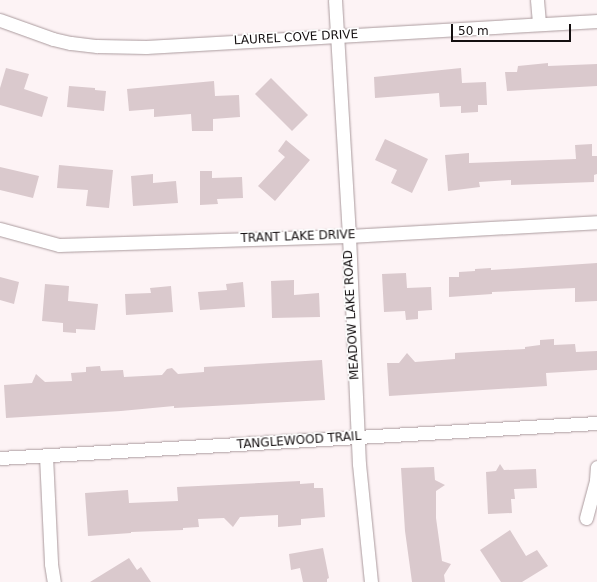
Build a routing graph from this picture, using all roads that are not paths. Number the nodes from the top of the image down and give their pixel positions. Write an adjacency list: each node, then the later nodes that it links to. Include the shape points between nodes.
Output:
1 (335, 0): 6 (street, MEADOW LAKE ROAD)
2 (537, 0): 5 (street)
3 (0, 20): 6 (street, LAUREL COVE DRIVE, via 52,39 97,46 146,47)
4 (597, 21): 5 (street, LAUREL COVE DRIVE)
5 (539, 24): 6 (street, LAUREL COVE DRIVE)
6 (337, 35): 9 (street, MEADOW LAKE ROAD)
7 (597, 222): 9 (street, TRANT LAKE DRIVE)
8 (0, 229): 9 (street, TRANT LAKE DRIVE, via 59,245)
9 (349, 236): 11 (street, MEADOW LAKE ROAD)
10 (597, 423): 11 (street, TANGLEWOOD TRAIL)
11 (358, 437): 12 (street, TANGLEWOOD TRAIL); 17 (street, MEADOW LAKE ROAD)
12 (46, 456): 13 (street, TANGLEWOOD TRAIL); 16 (street)
13 (0, 458)
14 (597, 467): 15 (street)
15 (586, 518)
16 (54, 582)
17 (371, 582)

